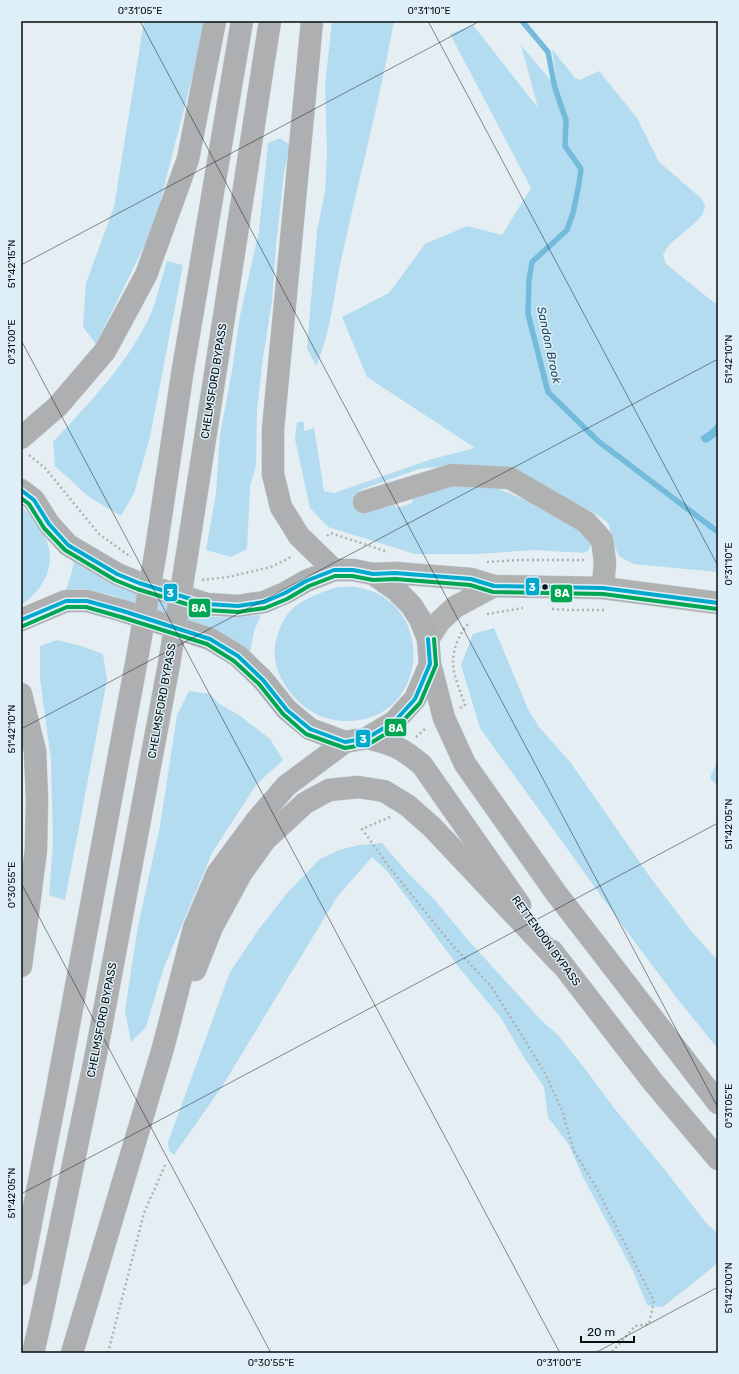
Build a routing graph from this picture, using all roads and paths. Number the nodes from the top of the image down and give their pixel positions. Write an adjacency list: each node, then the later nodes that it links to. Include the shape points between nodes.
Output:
1 (215, 21): 5 (highway, via 188,159 146,275 105,351 58,406)
2 (242, 21): 33 (highway, bridge, via 138,653)
3 (270, 21): 34 (highway, CHELMSFORD BYPASS, bridge, via 169,664 97,1050)
4 (312, 21): 8 (highway, via 273,429 273,474 281,507 299,536)
5 (21, 438)
6 (21, 490): 8 (highway, via 34,500 49,524 73,548 117,574 207,604 238,606 264,602)
7 (364, 502): 11 (street, via 452,475 510,478 586,522 602,540 605,562)
8 (334, 570): 9 (highway)
9 (373, 574): 10 (street, via 396,573 471,579); 19 (highway, via 396,590 411,605)
10 (494, 586): 11 (street); 19 (street, via 455,607 440,621)
11 (603, 588): 12 (street)
12 (716, 603)
13 (525, 608): 16 (path)
14 (547, 608): 15 (path)
15 (608, 610)
16 (484, 615)
17 (21, 620): 24 (highway, via 66,601 87,601 210,639 238,656 263,680 287,710 310,729)
18 (472, 621): 22 (path, via 456,644 453,663 465,705)
19 (428, 639): 20 (highway)
20 (430, 664): 22 (highway); 23 (highway, via 415,699 394,722)
21 (21, 694): 28 (highway, via 35,751 36,850)
22 (444, 718): 25 (path, via 431,723); 30 (highway, via 466,764 556,893)
23 (368, 738): 24 (highway); 25 (highway, RETTENDON BYPASS)
24 (345, 742): 29 (highway, via 286,786 256,820 217,874 194,928)
25 (405, 751): 27 (highway, RETTENDON BYPASS, via 422,765)
26 (407, 806): 27 (highway, via 432,827); 29 (highway, via 384,791 358,787 329,790 305,803 266,840 242,872 212,927); 37 (path, via 383,821 362,829 452,945 491,986 545,1073 562,1110 574,1150 597,1189 654,1301 649,1324 635,1326)
27 (560, 963): 31 (highway, RETTENDON BYPASS, via 653,1082)
28 (21, 966)
29 (163, 1048): 35 (highway)
30 (718, 1103)
31 (718, 1159)
32 (166, 1163): 36 (path, via 144,1213)
33 (21, 1274)
34 (33, 1353)
35 (72, 1353)
36 (108, 1353)
37 (611, 1353)

